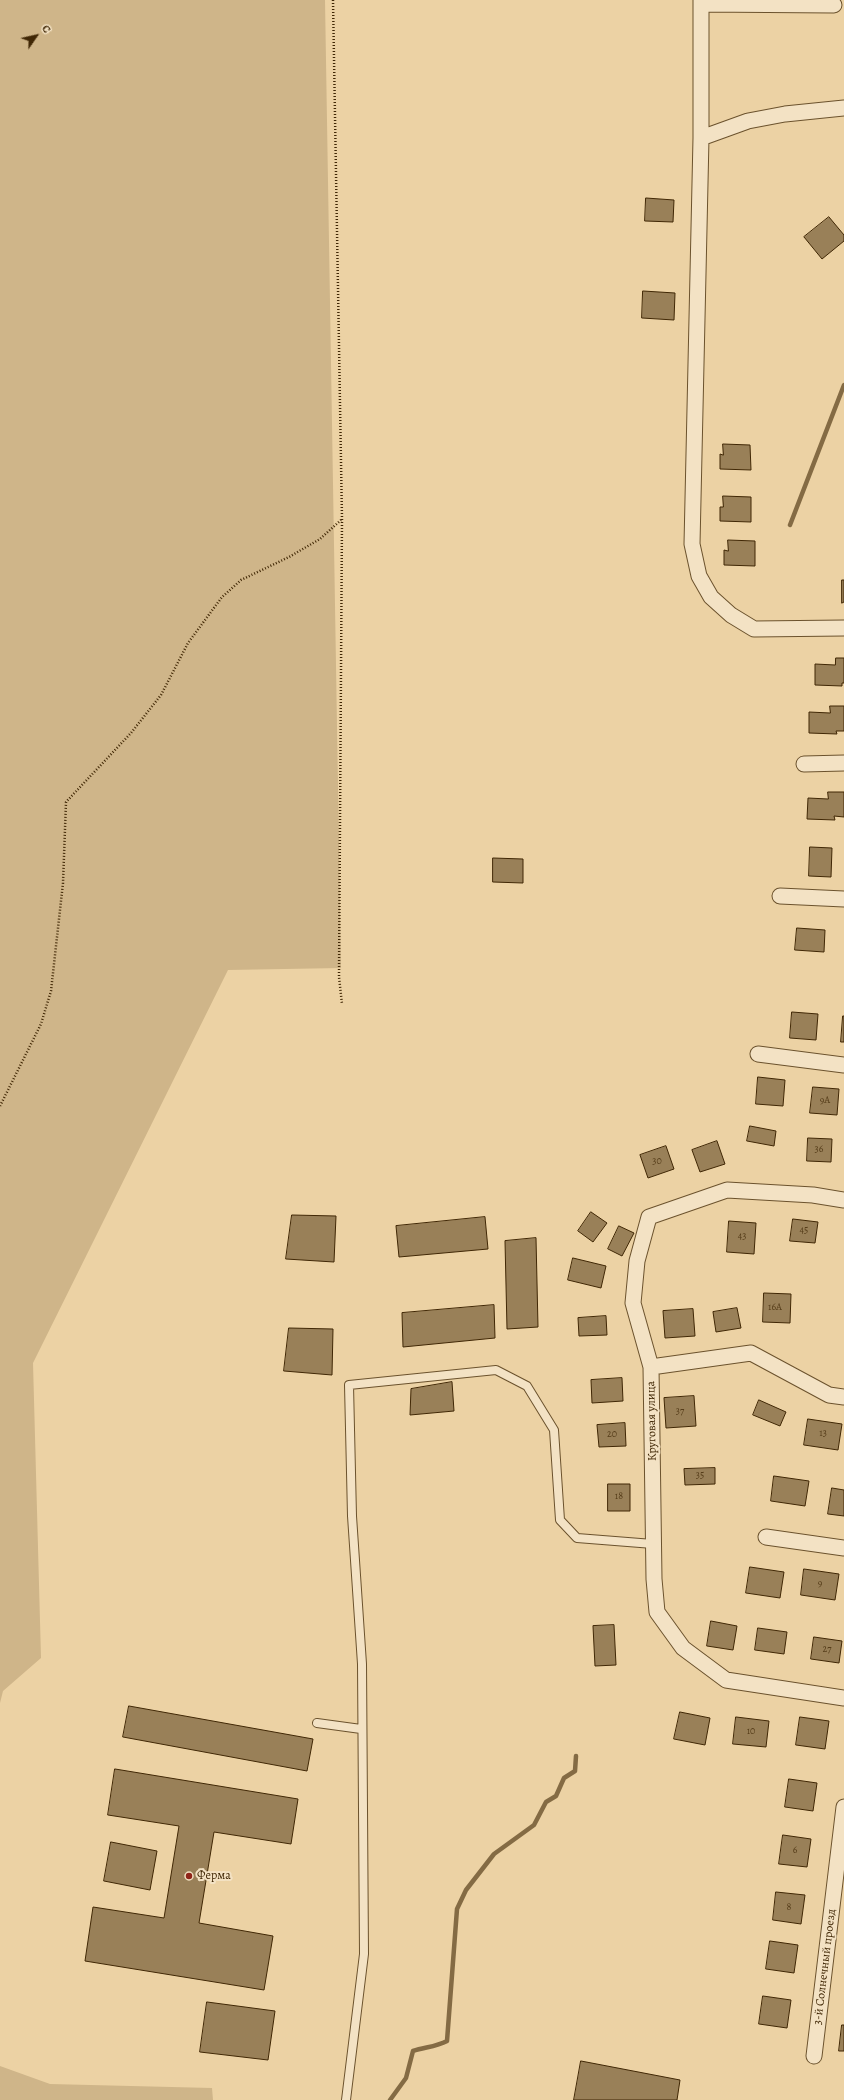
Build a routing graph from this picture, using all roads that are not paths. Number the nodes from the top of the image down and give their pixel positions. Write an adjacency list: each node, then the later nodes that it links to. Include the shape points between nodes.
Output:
1 (701, 2): 2 (street); 4 (street)
2 (834, 6)
3 (844, 108): 4 (street, via 748,121)
4 (701, 138): 5 (street, via 692,544 699,576 711,597 731,616 754,629)
5 (844, 628)
6 (844, 763): 7 (street)
7 (804, 764)
8 (780, 896): 9 (street)
9 (844, 899)
10 (758, 1054): 11 (street)
11 (844, 1065)
12 (844, 1200): 13 (street, Круговая улица, via 813,1195 727,1190 649,1217 637,1261 633,1303)
13 (651, 1367): 14 (street, via 751,1353 829,1395); 16 (street, Круговая улица)
14 (844, 1397)
15 (766, 1537): 17 (street)
16 (653, 1544): 18 (street, Круговая улица, via 657,1612 683,1648 726,1680); 20 (lane, via 577,1538 560,1520 554,1430 528,1386 496,1370 349,1385 352,1516 362,1664)
17 (844, 1548)
18 (844, 1698)
19 (317, 1723): 20 (lane)
20 (361, 1729): 23 (lane, via 364,1954)
21 (844, 1807): 22 (street, 3-й Солнечный проезд)
22 (814, 2056)
23 (346, 2100)

